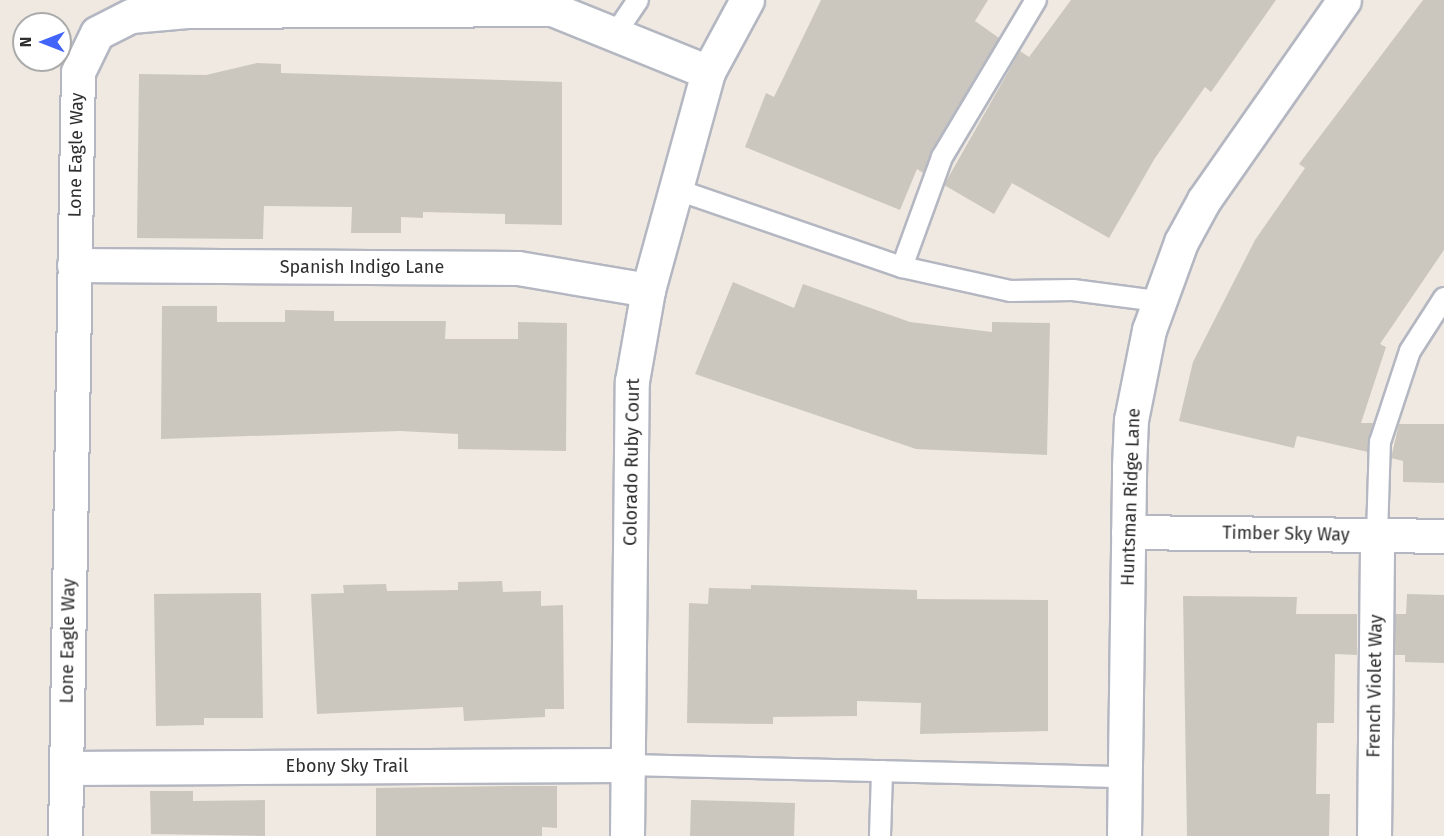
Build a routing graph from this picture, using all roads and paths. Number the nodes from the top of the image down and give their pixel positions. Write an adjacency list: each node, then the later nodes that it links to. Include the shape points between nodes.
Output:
1 (638, 0): 5 (lane)
2 (747, 0): 6 (street, Colorado Ruby Court)
3 (1036, 0): 9 (lane, via 942,157)
4 (1344, 0): 12 (street, Huntsman Ridge Lane, via 1204,200)
5 (615, 34): 6 (street, Lone Eagle Way); 8 (street, Lone Eagle Way, via 552,9 131,16 97,33 78,72)
6 (708, 72): 7 (street, Colorado Ruby Court)
7 (675, 189): 9 (lane); 10 (street, Colorado Ruby Court)
8 (74, 265): 10 (street, Spanish Indigo Lane, via 518,268); 17 (street, Lone Eagle Way)
9 (902, 267): 12 (lane, via 1010,291 1073,290)
10 (648, 290): 16 (street, Colorado Ruby Court, via 632,381)
11 (1444, 298): 14 (lane, via 1410,351 1380,442)
12 (1158, 301): 13 (street, Huntsman Ridge Lane, via 1131,420)
13 (1128, 532): 14 (street, Timber Sky Way); 19 (street, Huntsman Ridge Lane)
14 (1377, 535): 15 (street, Timber Sky Way); 24 (street, French Violet Way)
15 (1444, 536)
16 (628, 765): 17 (street, Ebony Sky Trail); 18 (lane); 21 (street, Colorado Ruby Court)
17 (66, 768): 20 (street, Lone Eagle Way)
18 (882, 771): 19 (lane); 22 (lane)
19 (1125, 777): 23 (street, Huntsman Ridge Lane)
20 (65, 836)
21 (627, 836)
22 (880, 836)
23 (1124, 836)
24 (1374, 836)

